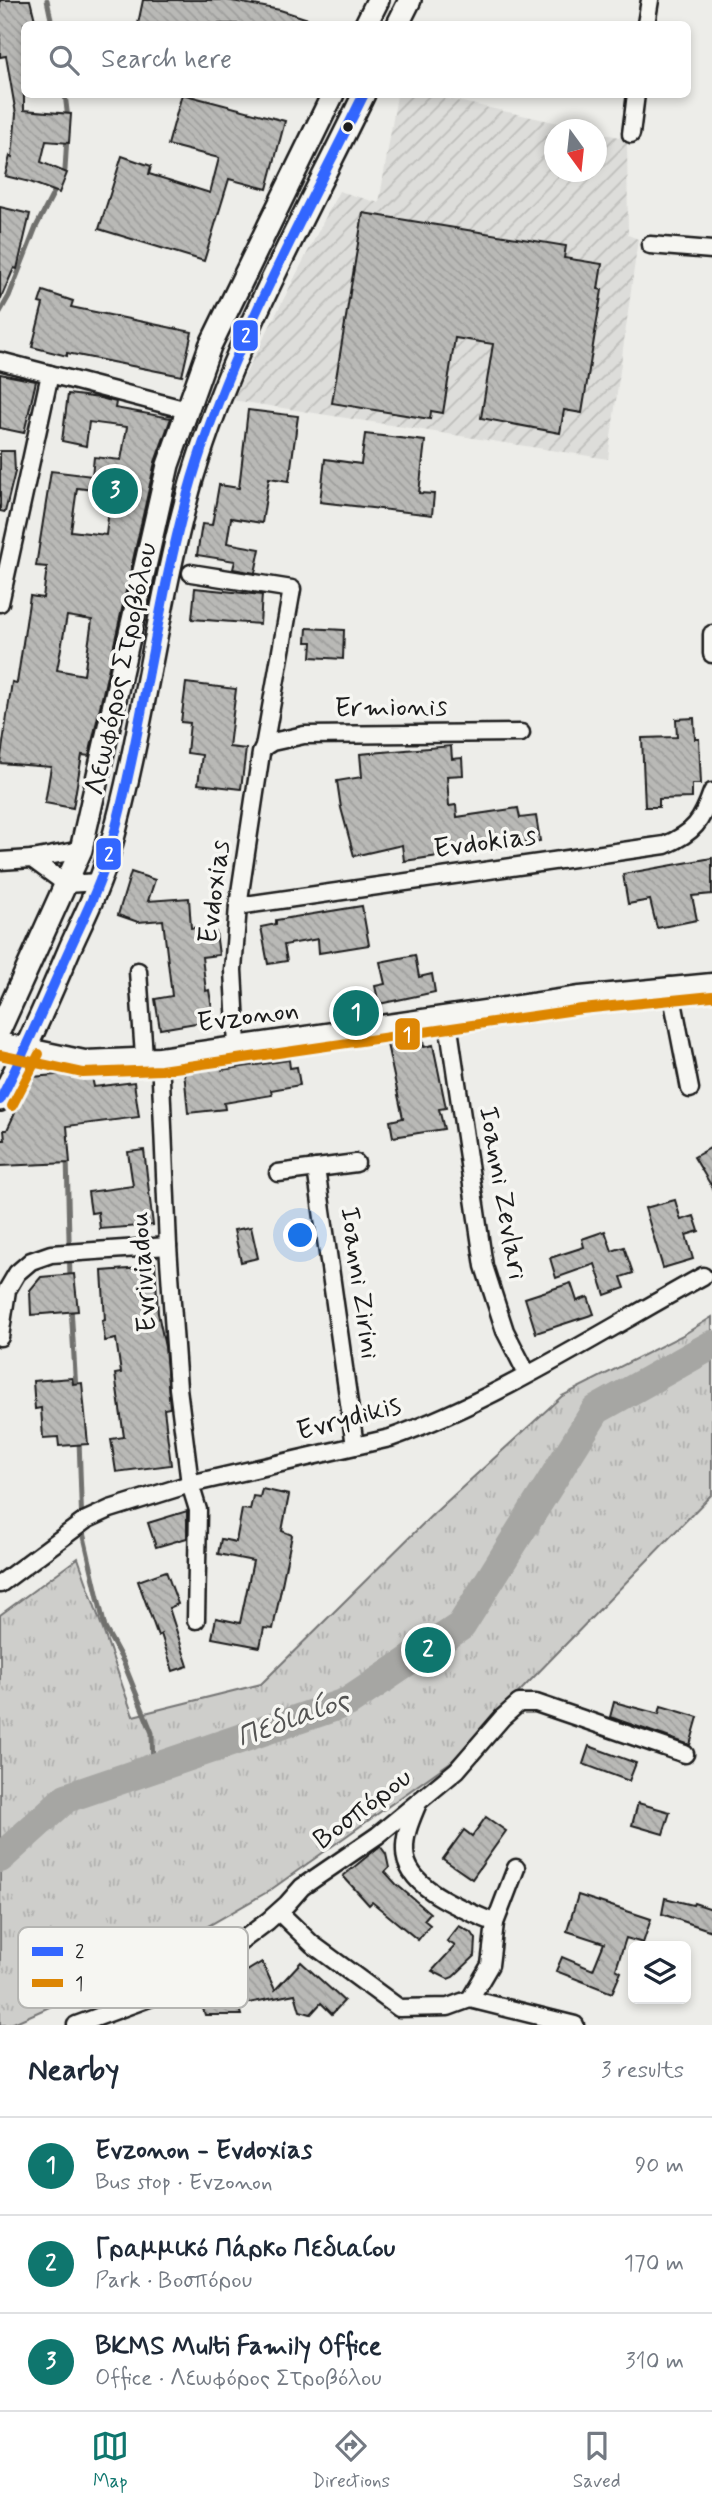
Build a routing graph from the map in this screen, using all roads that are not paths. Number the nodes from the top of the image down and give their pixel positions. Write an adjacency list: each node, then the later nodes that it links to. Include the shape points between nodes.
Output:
1 (378, 0): 4 (main road)
2 (410, 0): 5 (main road)
3 (650, 0): 6 (street)
4 (368, 21)
5 (400, 21)
6 (646, 21)
7 (331, 98): 15 (main road, Λεωφόρος Στροβόλου, via 210,346)
8 (362, 98): 26 (main road, Λεωφόρος Στροβόλου, via 237,356 196,467 124,798)
9 (636, 98): 10 (street)
10 (631, 134)
11 (650, 245): 12 (street)
12 (712, 250)
13 (0, 361): 14 (street)
14 (50, 374): 15 (street); 17 (street)
15 (187, 411): 23 (main road, Λεωφόρος Στροβόλου, via 168,465)
16 (191, 573): 21 (street, Evdoxias, via 292,589)
17 (0, 603)
18 (712, 634): 19 (street)
19 (712, 653)
20 (521, 733): 21 (street, Ermionis, via 304,736)
21 (264, 747): 28 (street, Evdoxias)
22 (712, 792): 28 (street, Evdokias, via 694,828 665,845)
23 (81, 850): 24 (street); 27 (main road, Λεωφόρος Στροβόλου)
24 (32, 859): 25 (street); 27 (street)
25 (0, 862)
26 (99, 883): 27 (street); 36 (main road, Λεωφόρος Στροβόλου)
27 (66, 884): 33 (main road, Λεωφόρος Στροβόλου)
28 (238, 906): 35 (street, Evdoxias, via 233,970)
29 (138, 971): 37 (street, Evriviadou)
30 (712, 982): 31 (street, Evzonon)
31 (670, 986): 32 (street, Evzonon); 38 (street)
32 (447, 1015): 35 (street, Evzonon); 46 (street, Ioanni Zevlari, via 484,1266 505,1331)
33 (0, 1029)
34 (0, 1041): 36 (street, Evzonon)
35 (237, 1045): 37 (street, Evzonon)
36 (27, 1048): 37 (street, Evzonon, via 85,1059); 39 (main road, Λεωφόρος Στροβόλου)
37 (152, 1056): 43 (street, Evriviadou)
38 (690, 1089)
39 (0, 1100)
40 (356, 1163): 41 (street)
41 (316, 1168): 42 (street); 47 (street, Ioanni Zirini)
42 (278, 1173)
43 (168, 1246): 45 (street, via 51,1254 31,1261 7,1290); 48 (street, Evriviadou)
44 (703, 1276): 46 (street, Evrydikis)
45 (0, 1337)
46 (527, 1374): 47 (street, Evrydikis, via 417,1429)
47 (355, 1446): 48 (street, Evrydikis)
48 (190, 1484): 49 (street, Evrydikis, via 86,1520); 50 (street, Evriviadou, via 198,1510)
49 (0, 1584)
50 (196, 1619)
51 (685, 1754): 52 (street, Βοσπόρου, via 519,1703 457,1770)
52 (418, 1801): 54 (street, Βοσπόρου, via 302,1887); 55 (street, via 404,1853 416,1880 454,1905)
53 (516, 1868): 55 (street)
54 (279, 1912): 56 (street, Βοσπόρου); 57 (street, via 312,1944 399,2008 448,2007)
55 (495, 1923): 57 (street, via 490,1965)
56 (248, 1936)
57 (470, 1999): 60 (street)
58 (122, 2008): 59 (street, Βοσπόρου)
59 (76, 2025)
60 (575, 2025)

